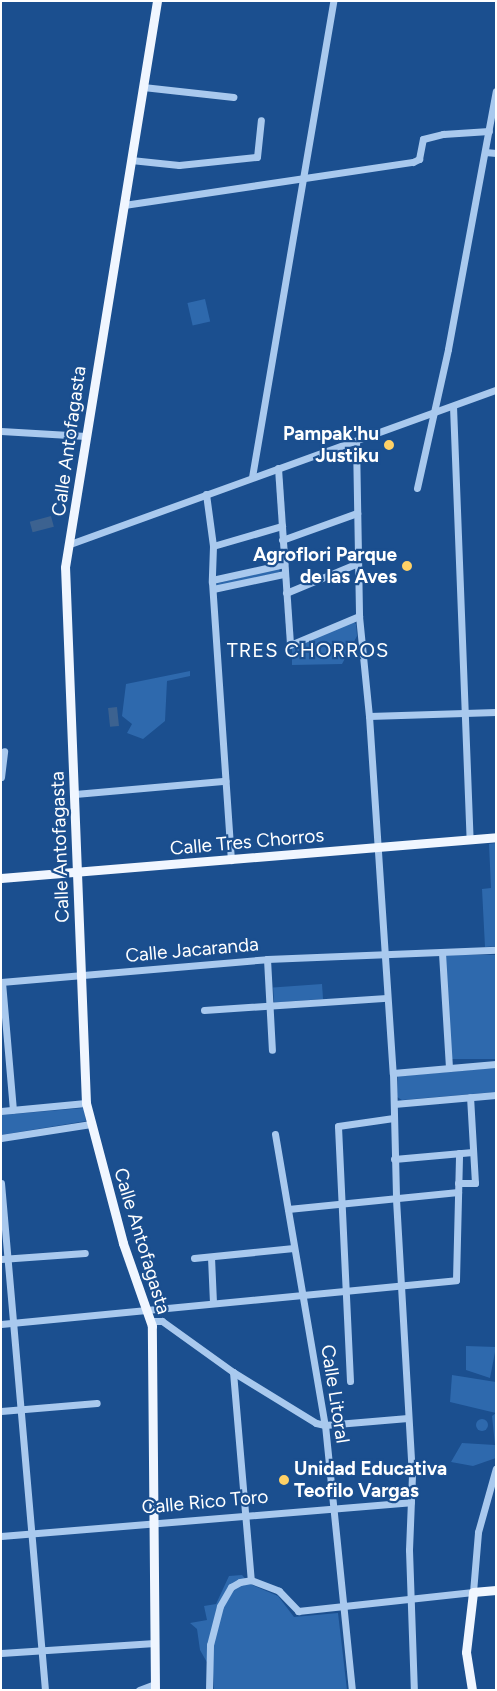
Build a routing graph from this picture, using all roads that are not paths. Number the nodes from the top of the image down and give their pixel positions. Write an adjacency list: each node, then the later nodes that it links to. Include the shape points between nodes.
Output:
1 (158, 1): 3 (main road, Calle Antofagasta)
2 (333, 1): 11 (street)
3 (143, 87): 5 (street); 10 (main road, Calle Antofagasta)
4 (496, 91): 7 (street)
5 (233, 97)
6 (261, 120): 10 (street, via 257,157 178,165)
7 (489, 130): 8 (street); 11 (street, via 424,139 419,159 414,162)
8 (485, 152): 9 (street); 15 (street, via 448,349)
9 (496, 153)
10 (131, 160): 12 (main road, Calle Antofagasta)
11 (304, 177): 12 (street); 20 (street)
12 (124, 205): 17 (main road, Calle Antofagasta)
13 (496, 390): 14 (street)
14 (453, 406): 15 (street); 35 (street)
15 (431, 413): 18 (street); 21 (street)
16 (1, 431): 17 (street)
17 (86, 436): 26 (main road, Calle Antofagasta)
18 (356, 441): 19 (street); 23 (street)
19 (278, 468): 20 (street); 24 (street)
20 (252, 478): 22 (street)
21 (417, 488)
22 (206, 494): 26 (street); 27 (street)
23 (357, 513): 25 (street); 28 (street)
24 (282, 526): 25 (street); 27 (street)
25 (282, 540): 29 (street)
26 (70, 544): 41 (main road, Calle Antofagasta, via 65,568 65,599)
27 (213, 546): 31 (street)
28 (358, 563): 33 (street); 34 (street)
29 (284, 564): 30 (street); 31 (street)
30 (284, 574): 32 (street); 33 (street)
31 (212, 580): 32 (street)
32 (213, 589): 40 (street)
33 (286, 593): 34 (street, via 290,645)
34 (359, 616): 37 (street)
35 (464, 712): 36 (street); 37 (street); 43 (street)
36 (496, 712)
37 (370, 716): 44 (street)
38 (4, 751): 39 (street)
39 (1, 777)
40 (225, 781): 41 (street); 45 (street)
41 (75, 794): 46 (main road, Calle Antofagasta)
42 (496, 837): 43 (main road, Calle Tres Chorros)
43 (470, 839): 44 (main road, Calle Tres Chorros)
44 (379, 846): 45 (main road, Calle Tres Chorros); 50 (street)
45 (231, 860): 46 (main road, Calle Tres Chorros)
46 (78, 873): 47 (main road, Calle Tres Chorros); 52 (main road, Calle Antofagasta)
47 (1, 878)
48 (496, 950): 49 (street, Calle Jacaranda)
49 (442, 953): 50 (street, Calle Jacaranda); 59 (street)
50 (385, 955): 51 (street, Calle Jacaranda); 54 (street)
51 (267, 959): 52 (street, Calle Jacaranda); 55 (street)
52 (80, 976): 53 (street, Calle Jacaranda); 63 (main road, Calle Antofagasta)
53 (2, 982): 65 (street)
54 (387, 998): 55 (street); 60 (street)
55 (270, 1005): 56 (street); 57 (street)
56 (204, 1010)
57 (272, 1050)
58 (496, 1064): 59 (street)
59 (449, 1068): 60 (street)
60 (393, 1073): 64 (street)
61 (496, 1095): 62 (street)
62 (470, 1097): 64 (street); 71 (street)
63 (86, 1103): 65 (street); 68 (main road, Calle Antofagasta)
64 (394, 1104): 67 (street)
65 (13, 1110): 66 (street)
66 (1, 1111)
67 (393, 1118): 73 (street); 78 (street, via 338,1126)
68 (91, 1124): 70 (street); 89 (main road, Calle Antofagasta, via 123,1243)
69 (275, 1134): 79 (street, Calle Litoral)
70 (1, 1138)
71 (473, 1152): 72 (street); 75 (street, via 475,1183)
72 (459, 1153): 73 (street); 75 (street)
73 (394, 1159): 77 (street)
74 (1, 1182): 84 (street)
75 (458, 1183): 76 (street)
76 (458, 1192): 77 (street); 85 (street, via 456,1280)
77 (396, 1199): 78 (street); 85 (street)
78 (341, 1203): 79 (street); 86 (street)
79 (288, 1209): 80 (street, Calle Litoral)
80 (294, 1248): 82 (street); 87 (street, Calle Litoral)
81 (85, 1253): 84 (street)
82 (211, 1257): 83 (street); 88 (street)
83 (194, 1258)
84 (5, 1259): 91 (street)
85 (401, 1286): 86 (street); 98 (street)
86 (346, 1290): 87 (street); 94 (street)
87 (302, 1295): 88 (street); 99 (street, Calle Litoral)
88 (213, 1302): 89 (street)
89 (148, 1308): 90 (main road, Calle Antofagasta); 91 (street)
90 (151, 1321): 93 (street, via 162,1321); 104 (main road, Calle Antofagasta)
91 (14, 1323): 92 (street); 96 (street)
92 (1, 1324)
93 (233, 1372): 99 (street, via 316,1423); 103 (street)
94 (350, 1381)
95 (97, 1404): 96 (street)
96 (22, 1409): 97 (street); 105 (street)
97 (1, 1411)
98 (408, 1418): 99 (street); 101 (street)
99 (325, 1425): 102 (street, Calle Litoral)
100 (496, 1468): 109 (street, via 478,1532)
101 (411, 1502): 102 (street, Calle Rico Toro); 110 (street)
102 (332, 1507): 103 (street, Calle Rico Toro); 111 (street, Calle Litoral)
103 (244, 1515): 104 (street, Calle Rico Toro); 107 (street)
104 (154, 1524): 105 (street, Calle Rico Toro); 112 (main road, Calle Antofagasta)
105 (32, 1533): 106 (street, Calle Rico Toro); 113 (street)
106 (1, 1536)
107 (251, 1580): 111 (street, via 278,1591 298,1611); 118 (street, via 231,1587 220,1606 210,1645)
108 (496, 1590): 109 (main road)
109 (472, 1592): 110 (street); 121 (main road, via 466,1652)
110 (412, 1599): 111 (street); 120 (street)
111 (344, 1606): 119 (street, Calle Litoral)
112 (155, 1643): 113 (street); 115 (main road, Calle Antofagasta)
113 (42, 1651): 114 (street); 116 (street)
114 (1, 1653)
115 (155, 1687): 117 (street)
116 (45, 1690)
117 (139, 1690)
118 (209, 1690)
119 (352, 1690)
120 (414, 1690)
121 (472, 1690)

